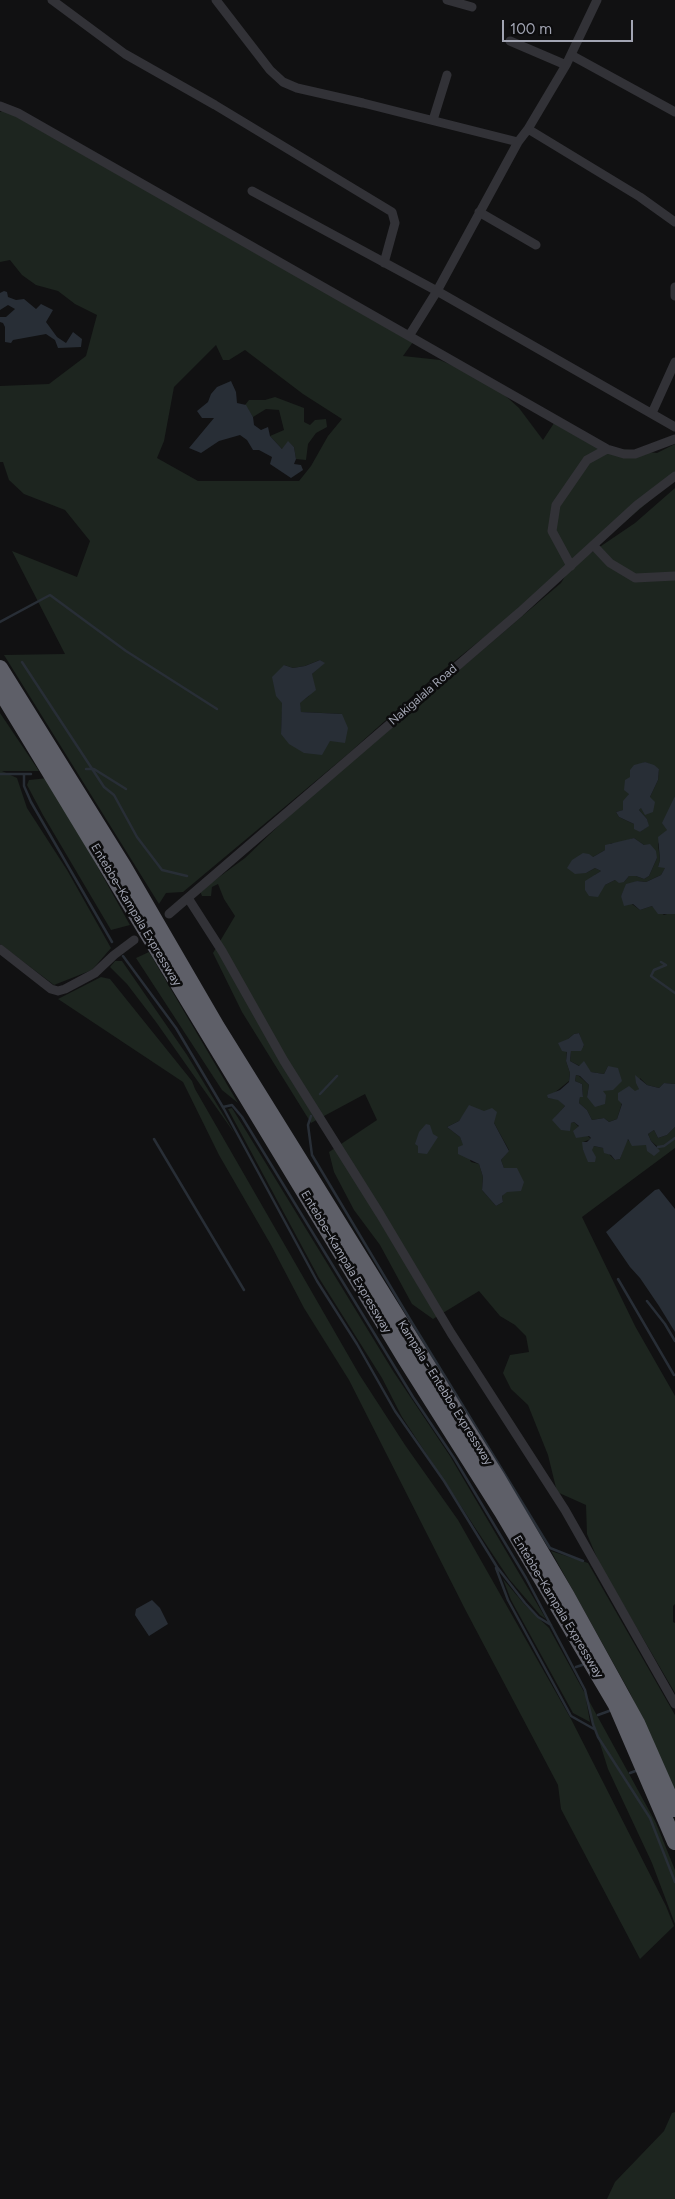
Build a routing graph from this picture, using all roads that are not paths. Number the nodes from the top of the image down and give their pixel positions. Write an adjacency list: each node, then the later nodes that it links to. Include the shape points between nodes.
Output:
1 (52, 0): 19 (street, via 125,54 392,212 394,222)
2 (216, 0): 12 (street, via 283,82)
3 (446, 0): 5 (street)
4 (597, 0): 7 (street)
5 (472, 7)
6 (510, 41): 8 (street)
7 (571, 55): 8 (street); 11 (street)
8 (566, 65): 13 (street)
9 (448, 75): 12 (street)
10 (1, 107): 23 (street, via 18,112)
11 (675, 112)
12 (433, 120): 14 (street)
13 (528, 129): 14 (street); 17 (street, via 640,196)
14 (518, 142): 16 (street)
15 (252, 191): 19 (street)
16 (478, 212): 18 (street); 21 (street)
17 (675, 222)
18 (536, 245)
19 (384, 263): 21 (street)
20 (675, 287): 22 (street)
21 (436, 291): 23 (street); 25 (street)
22 (675, 296)
23 (409, 336): 28 (street)
24 (675, 362): 25 (street)
25 (652, 413): 26 (street)
26 (675, 427)
27 (675, 439): 28 (street, via 635,454)
28 (607, 449): 31 (street, via 587,460 556,505 552,531)
29 (675, 476): 30 (street, Nakigalala Road, via 637,505)
30 (594, 546): 31 (street, Nakigalala Road); 32 (street, via 610,563 635,578)
31 (571, 566): 35 (street, Nakigalala Road)
32 (675, 576)
33 (0, 668): 37 (highway, Entebbe–Kampala Expressway)
34 (0, 690): 37 (highway, Entebbe–Kampala Expressway)
35 (188, 898): 36 (street, Nakigalala Road); 41 (street, via 451,1333 565,1510)
36 (169, 914)
37 (144, 915): 38 (highway, Entebbe–Kampala Expressway)
38 (159, 938): 42 (highway, Kampala - Entebbe Expressway, via 498,1478 568,1596 637,1723); 43 (highway, Entebbe–Kampala Expressway, via 406,1360 502,1512 616,1705)
39 (134, 940): 40 (street, via 95,973 58,991)
40 (0, 949)
41 (675, 1704)
42 (675, 1809)
43 (675, 1842)

